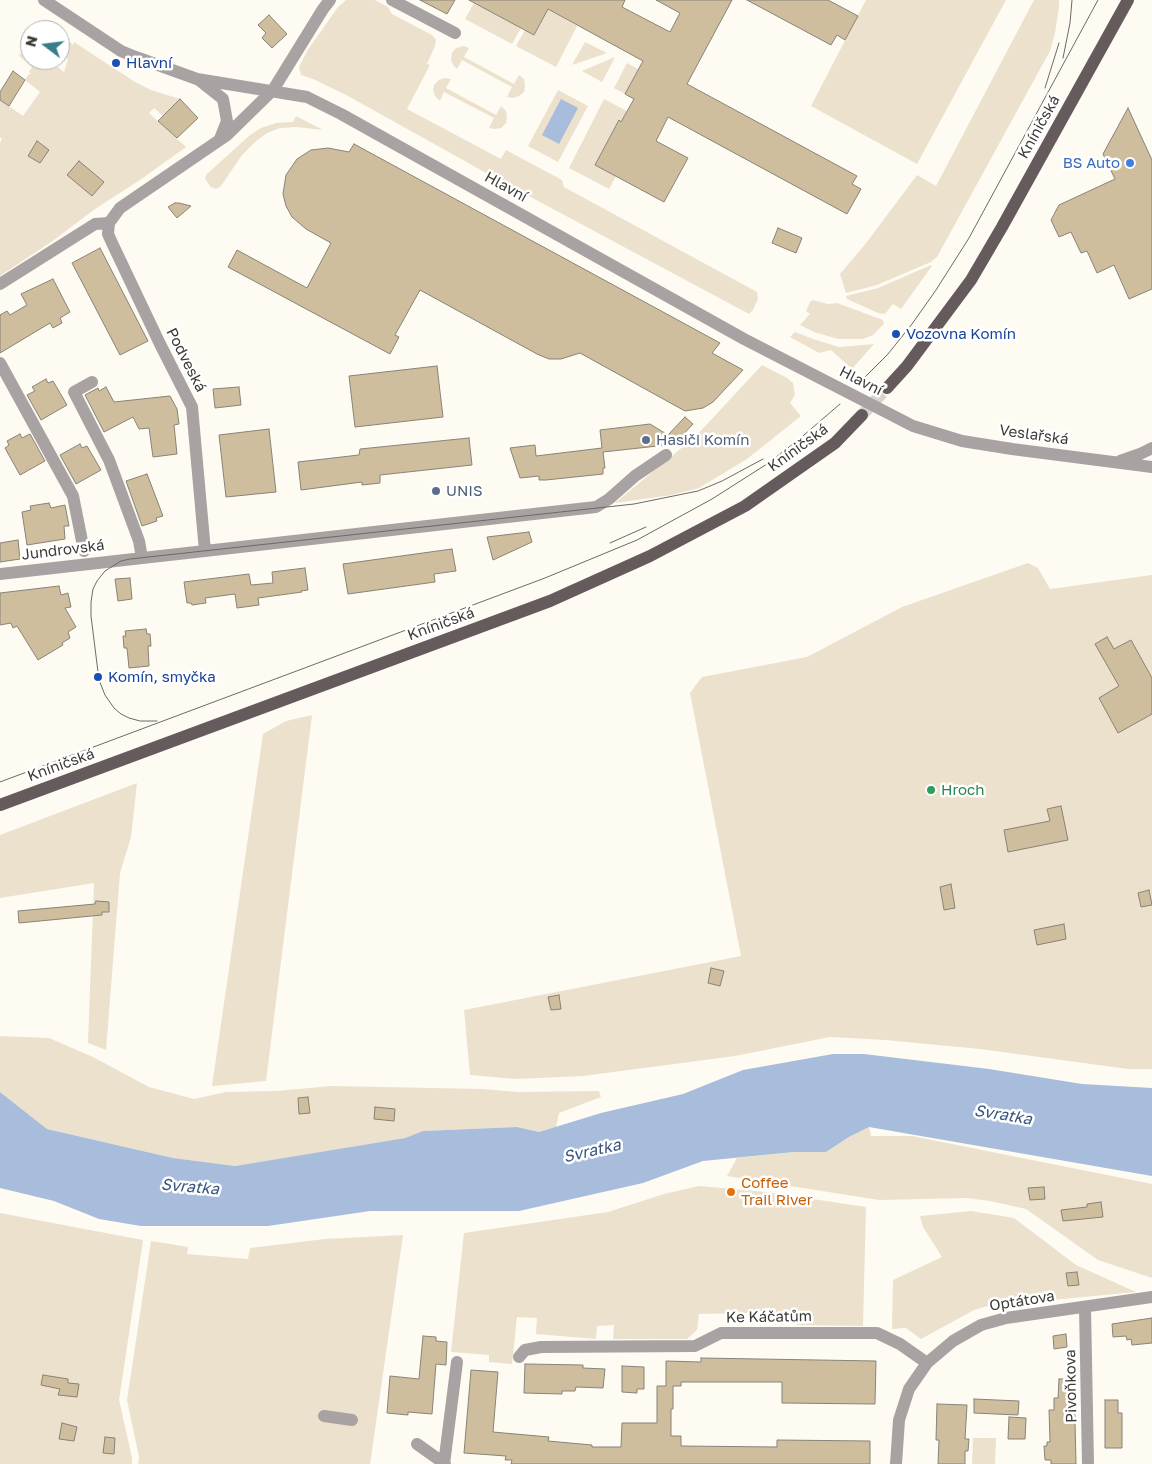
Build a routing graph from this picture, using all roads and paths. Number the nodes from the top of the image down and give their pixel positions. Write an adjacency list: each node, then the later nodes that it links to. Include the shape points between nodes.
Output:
1 (44, 0): 6 (street, Hlavní, via 121,51)
2 (330, 0): 7 (street)
3 (392, 0): 5 (street)
4 (1128, 0): 13 (main road, Kníničská, via 971,280 907,366)
5 (455, 33)
6 (197, 79): 7 (street, Hlavní); 8 (street, via 223,99 227,122)
7 (273, 90): 8 (street); 15 (street, Hlavní, via 307,97 341,114 731,332)
8 (220, 140): 9 (street, via 120,208)
9 (109, 223): 10 (street, via 95,224); 21 (street, Podveská, via 108,234 192,407)
10 (0, 284)
11 (0, 363): 20 (street, via 73,496)
12 (92, 382): 22 (street, via 74,392 109,460 139,541)
13 (886, 388)
14 (862, 415): 24 (main road, Kníničská, via 836,443 745,506 623,569 550,601)
15 (913, 426): 18 (street, Veslařská, via 962,441)
16 (1152, 448): 18 (street)
17 (666, 455): 21 (street, Jundrovská, via 596,507)
18 (1117, 462): 19 (street, Veslařská)
19 (1152, 467)
20 (84, 551)
21 (205, 551): 22 (street, Jundrovská)
22 (136, 558): 23 (street, Jundrovská)
23 (0, 574)
24 (0, 805)
25 (1152, 1297): 26 (street, Optátova)
26 (1085, 1307): 29 (street, Optátova, via 983,1324 953,1341); 35 (street, Pivoňkova)
27 (519, 1357): 29 (street, Ke Káčatům, via 525,1350 541,1346 695,1346 721,1333 877,1333)
28 (457, 1362): 33 (street)
29 (927, 1363): 34 (street, Optátova, via 909,1389 899,1420)
30 (324, 1416): 31 (street)
31 (352, 1420)
32 (417, 1444): 33 (street)
33 (444, 1464)
34 (896, 1464)
35 (1088, 1464)

